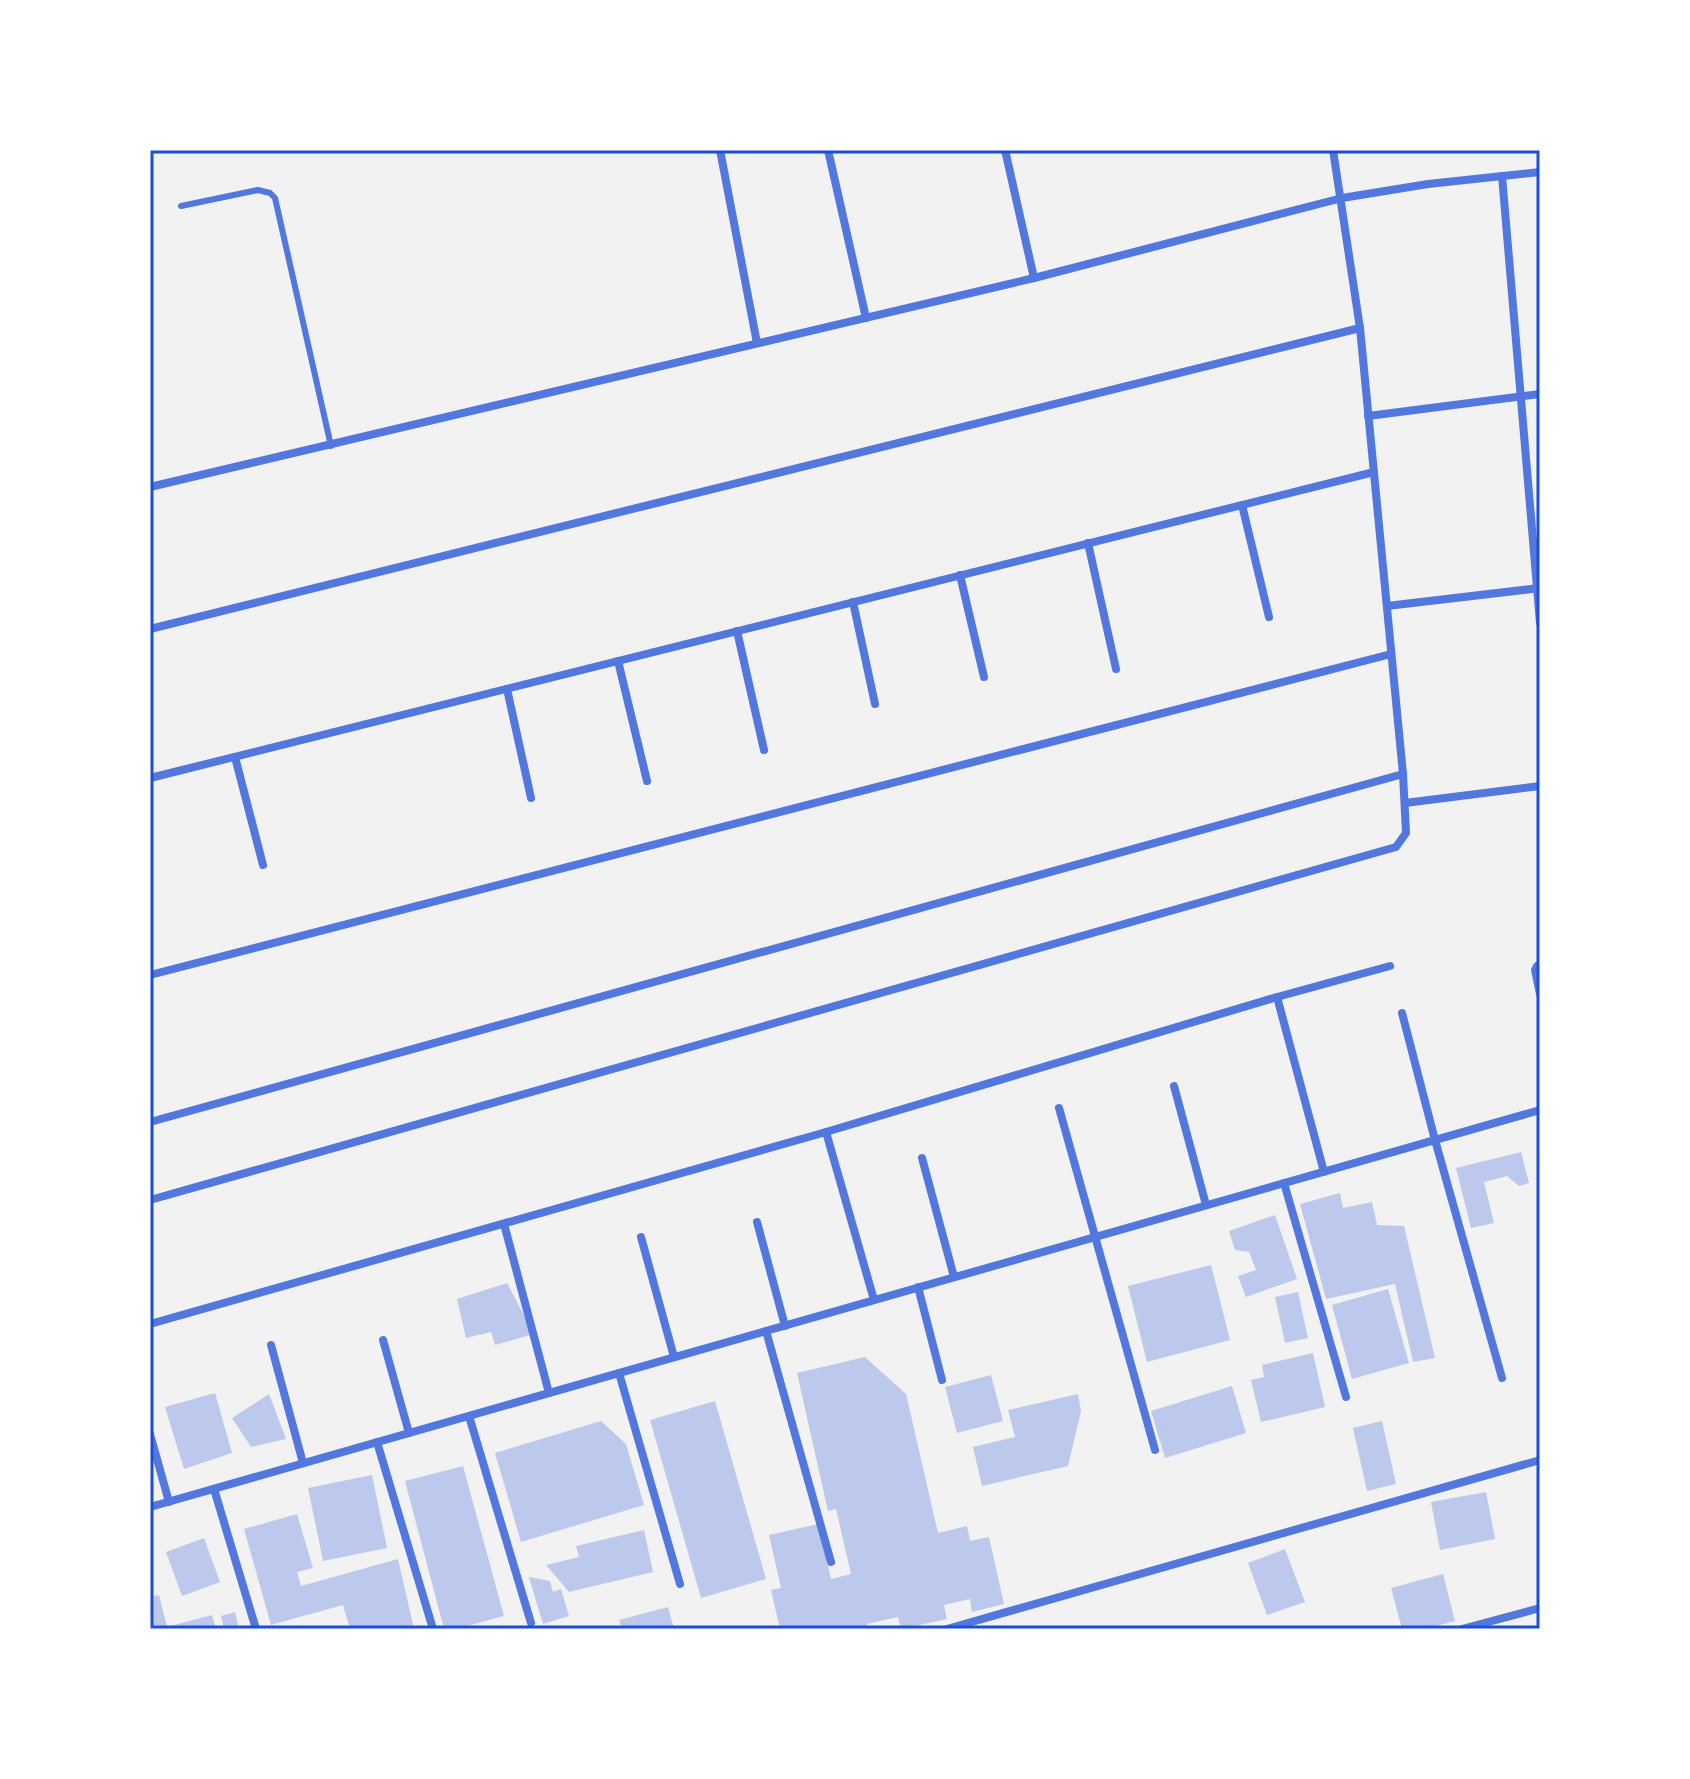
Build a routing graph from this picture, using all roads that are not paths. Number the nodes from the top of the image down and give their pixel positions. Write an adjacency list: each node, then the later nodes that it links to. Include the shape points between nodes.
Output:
1 (720, 150): 12 (street)
2 (828, 150): 10 (street)
3 (1005, 150): 9 (street)
4 (1333, 150): 7 (street)
5 (1540, 172): 6 (street)
6 (1502, 176): 7 (street); 14 (street)
7 (1342, 198): 9 (street); 11 (street)
8 (181, 206): 16 (lane, via 258,190 275,198)
9 (1034, 278): 10 (street)
10 (866, 318): 12 (street)
11 (1360, 328): 15 (street); 27 (street)
12 (757, 343): 16 (street)
13 (1540, 394): 14 (street)
14 (1519, 397): 15 (street); 22 (street)
15 (1368, 416): 17 (street)
16 (331, 446): 18 (street)
17 (1374, 472): 19 (street); 24 (street)
18 (150, 487)
19 (1242, 505): 20 (street); 25 (street)
20 (1088, 543): 21 (street); 31 (street)
21 (960, 575): 23 (street); 32 (street)
22 (1538, 588): 24 (street); 26 (street)
23 (853, 602): 28 (street); 34 (street)
24 (1387, 606): 29 (street)
25 (1269, 617)
26 (1540, 623)
27 (150, 629)
28 (737, 631): 30 (street); 35 (street)
29 (1391, 654): 37 (street); 46 (street)
30 (618, 661): 33 (street); 39 (street)
31 (1116, 669)
32 (984, 677)
33 (507, 689): 36 (street); 41 (street)
34 (875, 704)
35 (764, 750)
36 (235, 757): 38 (street); 43 (street)
37 (1403, 774): 42 (street); 53 (street)
38 (150, 778)
39 (647, 781)
40 (1540, 786): 42 (street)
41 (531, 798)
42 (1405, 803): 59 (street, via 1406,833 1387,850)
43 (263, 865)
44 (1540, 964): 47 (street, via 1535,970)
45 (1390, 966): 48 (street)
46 (150, 975)
47 (1540, 994)
48 (1277, 997): 54 (street); 57 (street)
49 (1402, 1013): 55 (street)
50 (1174, 1086): 60 (street)
51 (1059, 1108): 64 (street)
52 (1540, 1110): 55 (street)
53 (150, 1122)
54 (826, 1132): 62 (street); 67 (street)
55 (1435, 1140): 57 (street); 75 (street)
56 (922, 1158): 65 (street)
57 (1324, 1172): 58 (street)
58 (1284, 1183): 60 (street); 78 (street)
59 (150, 1200)
60 (1206, 1205): 64 (street)
61 (757, 1222): 69 (street)
62 (504, 1224): 68 (street); 77 (street)
63 (641, 1237): 73 (street)
64 (1095, 1237): 65 (street); 83 (street)
65 (954, 1277): 66 (street)
66 (918, 1287): 67 (street); 76 (street)
67 (874, 1300): 69 (street)
68 (150, 1324)
69 (785, 1326): 70 (street)
70 (766, 1331): 73 (street); 89 (street)
71 (383, 1340): 80 (street)
72 (271, 1345): 85 (street)
73 (674, 1357): 74 (street)
74 (619, 1373): 77 (street); 90 (street)
75 (1502, 1378)
76 (942, 1380)
77 (549, 1393): 79 (street)
78 (1346, 1397)
79 (469, 1416): 80 (street); 92 (street)
80 (409, 1433): 82 (street)
81 (150, 1434): 87 (street)
82 (377, 1442): 85 (street); 94 (street)
83 (1155, 1450)
84 (1540, 1460): 95 (street)
85 (303, 1463): 86 (street)
86 (214, 1489): 87 (street); 93 (street)
87 (169, 1502): 88 (street)
88 (150, 1507)
89 (831, 1562)
90 (680, 1584)
91 (1540, 1608): 96 (street)
92 (531, 1623)
93 (256, 1629)
94 (433, 1629)
95 (947, 1629)
96 (1462, 1629)

